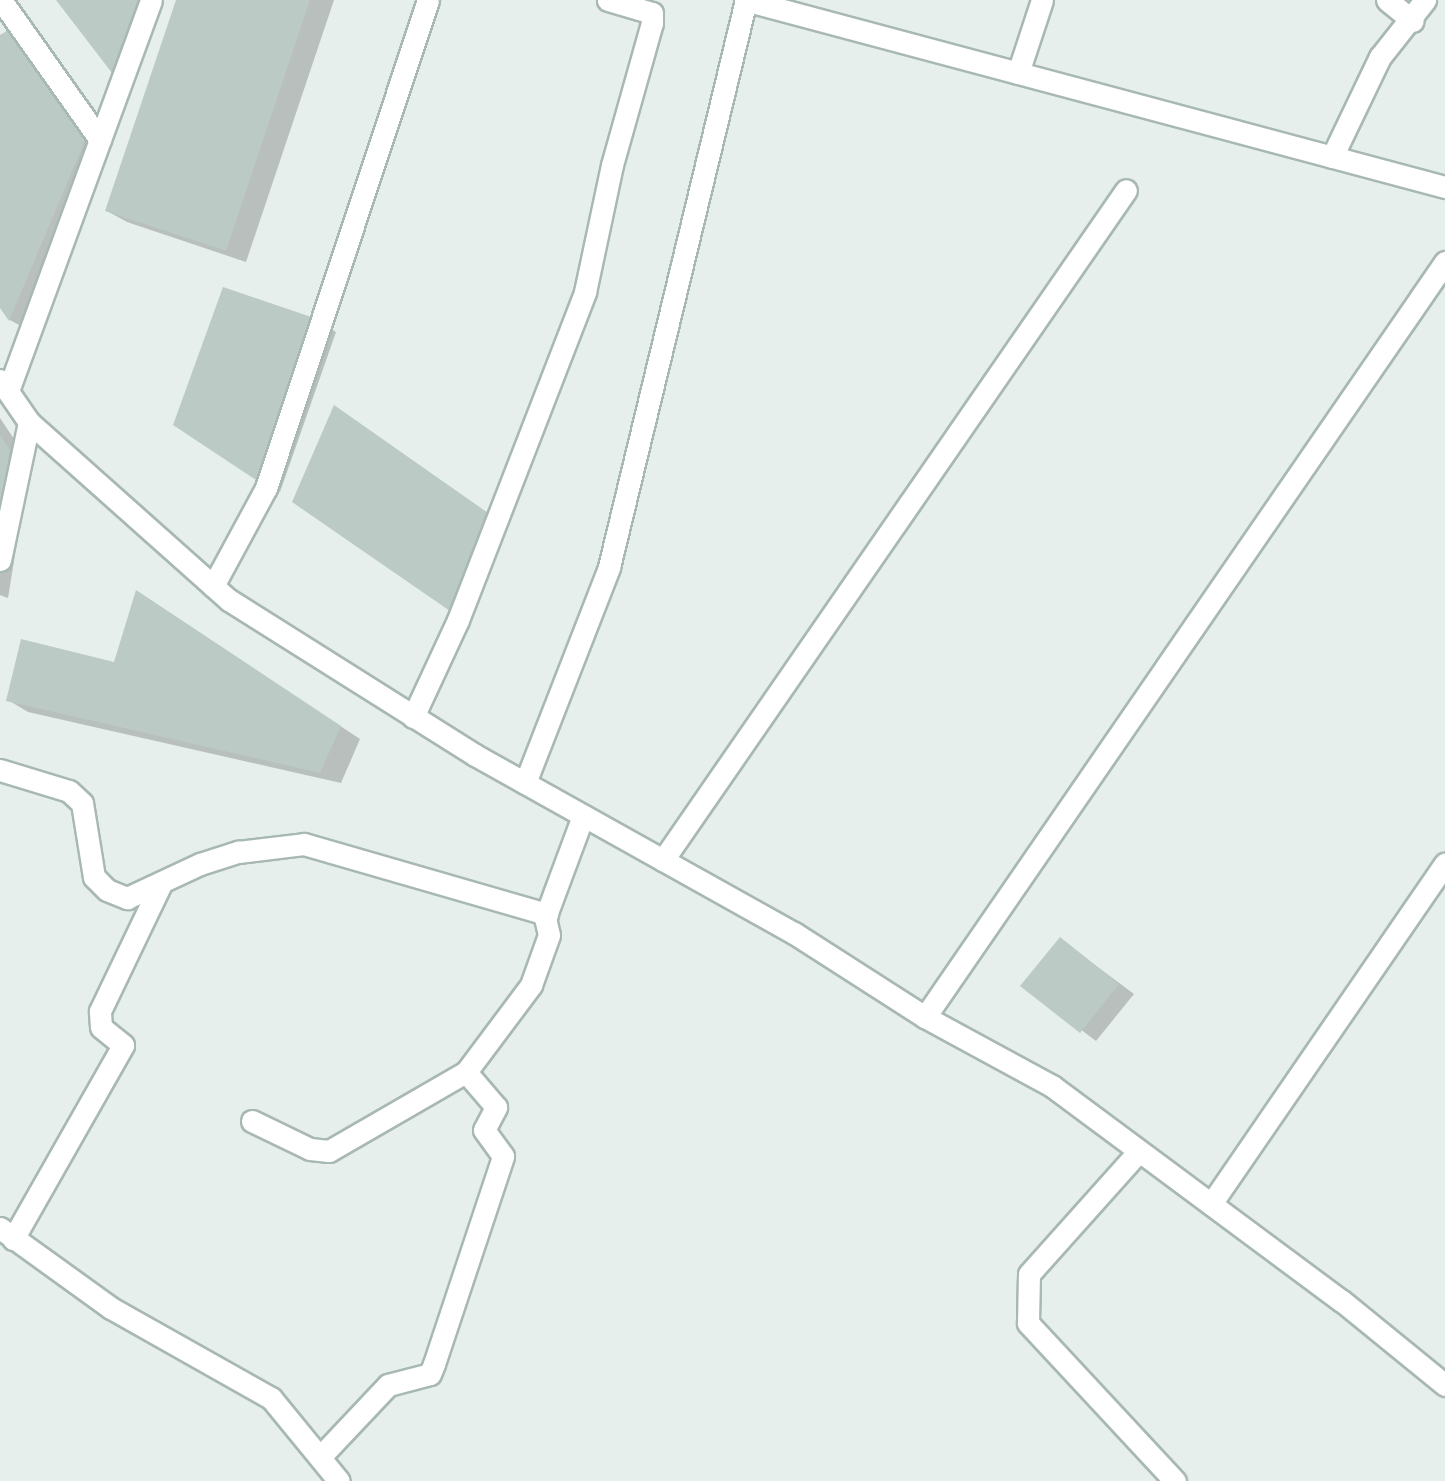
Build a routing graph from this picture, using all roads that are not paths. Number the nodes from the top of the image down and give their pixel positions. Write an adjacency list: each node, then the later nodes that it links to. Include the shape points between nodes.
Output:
1 (150, 0): 11 (street)
2 (428, 0): 19 (street, via 266,488)
3 (608, 0): 20 (street, via 652,13 652,23 612,165 585,292 458,620)
4 (746, 0): 10 (street); 22 (street, via 609,567)
5 (1042, 0): 10 (street)
6 (1387, 0): 9 (street)
7 (1425, 0): 9 (street)
8 (2, 1): 11 (street)
9 (1413, 20): 12 (street, via 1380,57)
10 (1018, 74): 12 (street)
11 (100, 140): 16 (street)
12 (1332, 157): 13 (street)
13 (1445, 187)
14 (1126, 190): 24 (street)
15 (1445, 262): 28 (street)
16 (4, 386): 17 (street)
17 (29, 422): 18 (street); 19 (street)
18 (0, 560)
19 (213, 586): 20 (street)
20 (413, 717): 22 (street)
21 (0, 770): 26 (street, via 69,791 82,803 94,877 107,890 127,898)
22 (525, 783): 23 (street)
23 (583, 816): 24 (street); 27 (street)
24 (663, 860): 28 (street, via 794,933)
25 (1445, 864): 32 (street)
26 (160, 886): 27 (street, via 200,864 238,852 304,844); 33 (street, via 100,1011 101,1027 123,1045)
27 (547, 914): 29 (street, via 549,935 531,985)
28 (925, 1017): 31 (street, via 1052,1086)
29 (466, 1072): 30 (street, via 352,1142 328,1151 310,1149); 35 (street, via 496,1107 484,1130 503,1156 434,1364 429,1374 388,1385)
30 (252, 1121)
31 (1139, 1151): 32 (street); 37 (street, via 1029,1274 1028,1323)
32 (1211, 1204): 34 (street)
33 (7, 1233): 35 (street, via 111,1308 271,1398)
34 (1445, 1385)
35 (321, 1456): 36 (street)
36 (339, 1481)
37 (1175, 1481)

